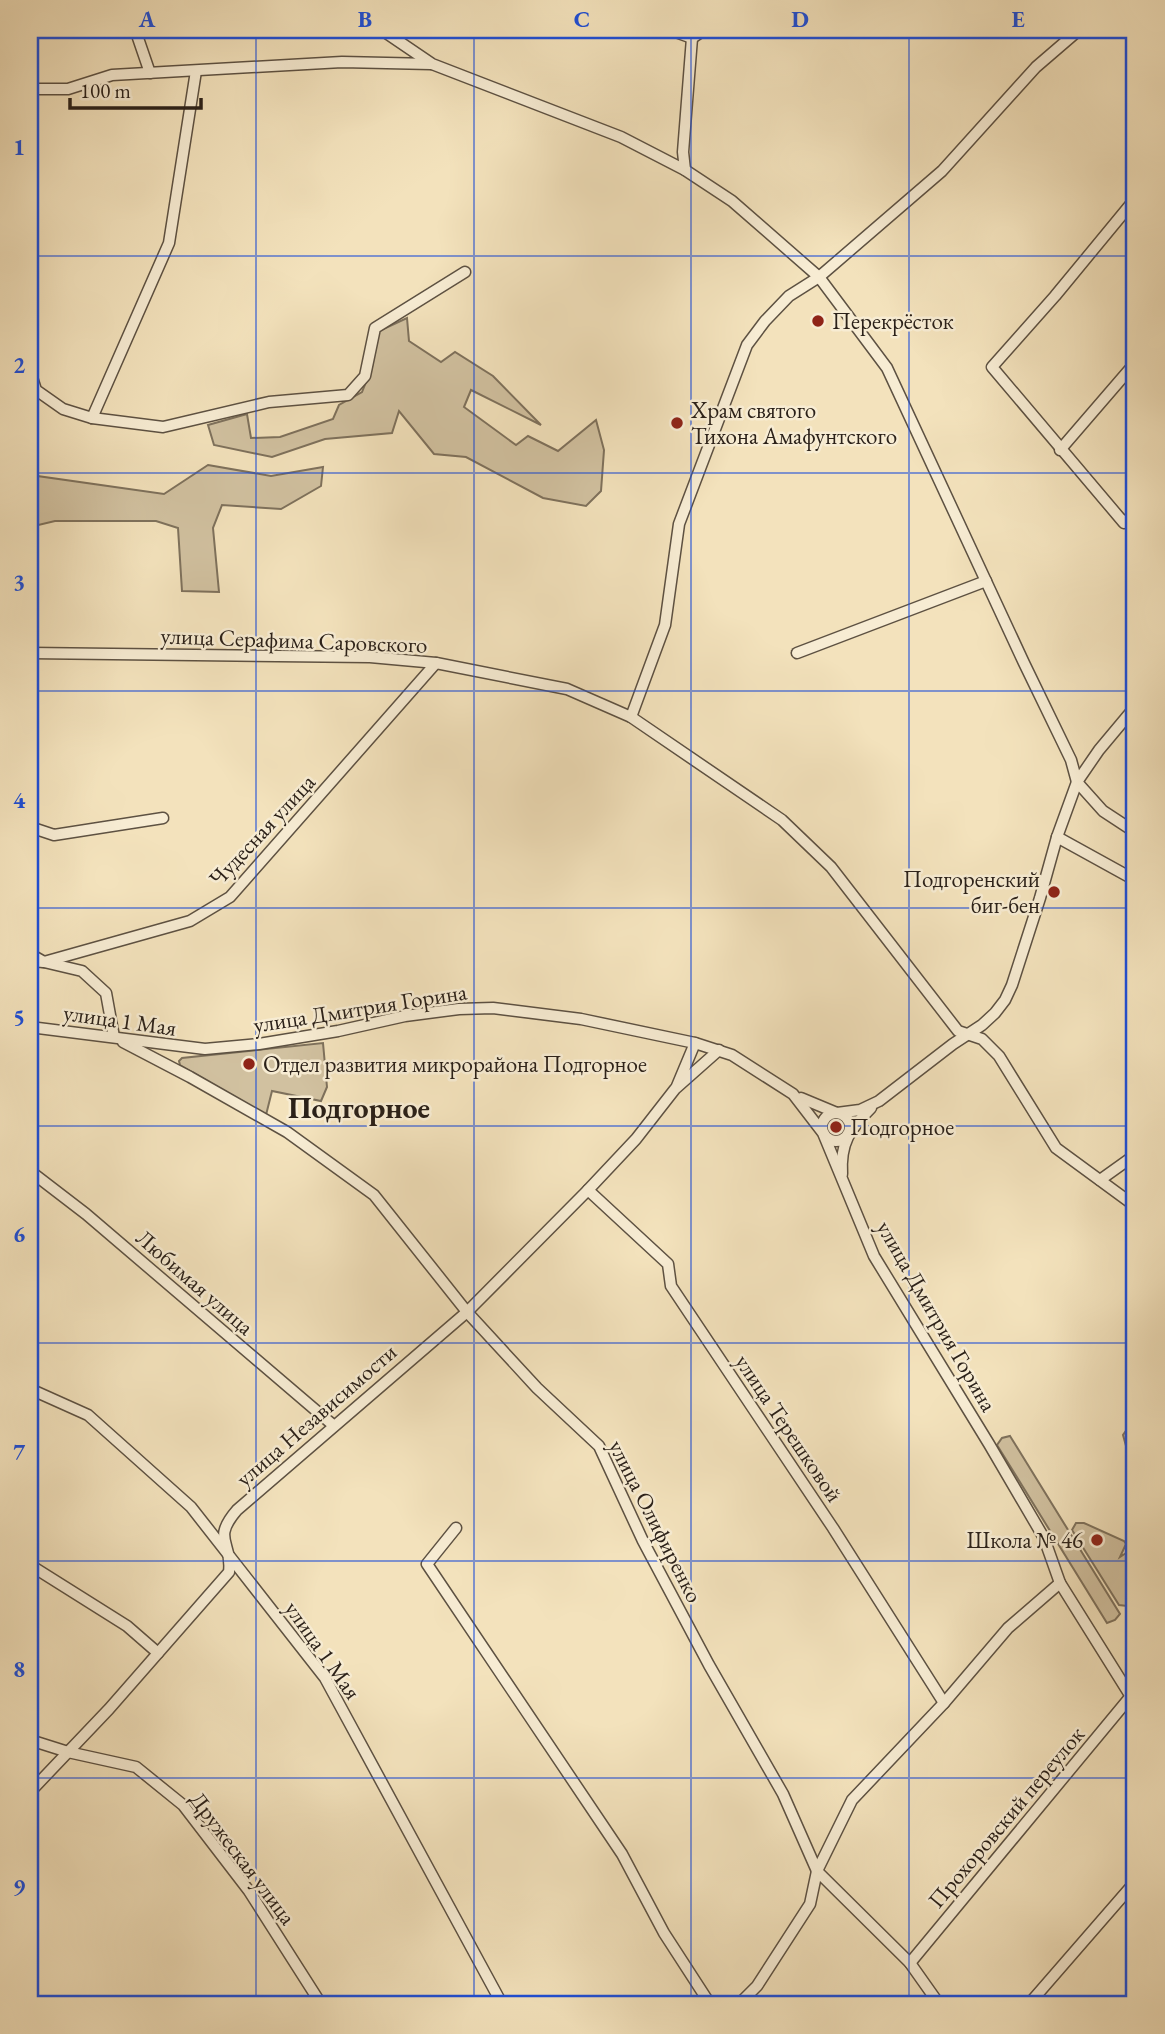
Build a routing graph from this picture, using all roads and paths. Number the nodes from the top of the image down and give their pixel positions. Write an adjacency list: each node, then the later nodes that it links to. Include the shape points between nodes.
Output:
1 (139, 30): 9 (street)
2 (382, 30): 7 (street)
3 (670, 30): 6 (street)
4 (704, 30): 6 (street)
5 (1079, 30): 14 (street, via 1037,67 942,172)
6 (692, 38): 11 (street)
7 (432, 64): 8 (street, via 342,62); 11 (street, via 621,137)
8 (196, 71): 9 (street); 17 (street, via 169,243)
9 (150, 72): 10 (street, via 112,75 68,89)
10 (30, 89)
11 (685, 170): 14 (street, via 732,201)
12 (1135, 199): 18 (street, via 992,366)
13 (465, 272): 17 (street, via 375,328 365,376 348,395 269,402 163,427)
14 (819, 277): 20 (street, via 887,368); 25 (street, via 789,296 747,345 679,524 665,625)
15 (1135, 363): 18 (street)
16 (30, 371): 17 (street, via 36,390 63,409)
17 (92, 418)
18 (1060, 450): 19 (street, via 1124,523)
19 (1135, 513)
20 (986, 581): 22 (street); 26 (street, via 1071,760)
21 (30, 653): 23 (street, улица Серафима Саровского, via 370,657)
22 (797, 653)
23 (436, 663): 25 (street, улица Серафима Саровского, via 567,690); 34 (street, Чудесная улица, via 230,897 190,921)
24 (1135, 707): 26 (street)
25 (631, 717): 36 (street, улица Серафима Саровского, via 782,820 831,867 958,1031)
26 (1077, 782): 29 (street, via 1103,811); 30 (street)
27 (163, 818): 28 (street, via 54,835)
28 (30, 827)
29 (1135, 832)
30 (1057, 838): 31 (street); 36 (street, via 1012,985 995,1013)
31 (1135, 880)
32 (30, 954): 34 (street)
33 (30, 961): 34 (street, Чудесная улица)
34 (44, 962): 37 (street, via 82,971 106,993)
35 (30, 1027): 37 (street, улица 1 Мая)
36 (969, 1033): 43 (street); 49 (street, улица Серафима Саровского, via 999,1056 1056,1148)
37 (114, 1037): 39 (street, улица 1 Мая); 53 (street, улица Олифиренко, via 287,1132 374,1195)
38 (695, 1044): 39 (street, улица Дмитрия Горина, via 581,1019 493,1008 445,1010 285,1040); 40 (street, улица Дмитрия Горина); 41 (street)
39 (205, 1049)
40 (719, 1049): 41 (street); 42 (street, улица Дмитрия Горина)
41 (675, 1089): 51 (street, улица Независимости)
42 (793, 1094): 44 (street); 45 (street, улица Дмитрия Горина)
43 (879, 1101): 44 (street, via 860,1110); 46 (street)
44 (836, 1113): 45 (street, via 824,1119); 46 (street, via 848,1120)
45 (823, 1133): 46 (street, via 838,1141); 50 (street, улица Дмитрия Горина)
46 (848, 1133): 50 (street)
47 (1135, 1155): 49 (street)
48 (30, 1171): 55 (street, Любимая улица)
49 (1100, 1180): 52 (street, улица Серафима Саровского)
50 (843, 1181): 59 (street, улица Дмитрия Горина, via 874,1256 1044,1538)
51 (588, 1190): 53 (street, улица Независимости); 62 (street, улица Терешковой, via 668,1264 671,1286)
52 (1135, 1209)
53 (467, 1312): 55 (street, улица Независимости); 66 (street, улица Олифиренко, via 599,1446 650,1554 783,1794)
54 (30, 1389): 57 (street, улица 1 Мая, via 88,1415 191,1507)
55 (333, 1425): 57 (street, улица Независимости, via 228,1520 223,1531)
56 (456, 1528): 71 (street, via 427,1564 622,1854 664,1933)
57 (227, 1550): 60 (street, улица Независимости, via 229,1572); 70 (street, улица 1 Мая, via 325,1678)
58 (30, 1565): 60 (street, via 127,1626)
59 (1060, 1583): 61 (street, улица Дмитрия Горина); 62 (street, via 1008,1628)
60 (158, 1653): 64 (street, улица Независимости)
61 (1133, 1699): 68 (street, Прохоровский переулок)
62 (944, 1703): 66 (street, via 852,1800)
63 (30, 1740): 64 (street, Дружеская улица)
64 (68, 1752): 65 (street, улица Независимости); 69 (street, Дружеская улица, via 136,1767 183,1805 249,1891)
65 (30, 1792)
66 (817, 1871): 68 (street, улица Олифиренко); 72 (street, via 810,1905 757,1986)
67 (1135, 1882): 74 (street)
68 (910, 1963): 73 (street, улица Олифиренко)
69 (321, 2004)
70 (502, 2004)
71 (710, 2004)
72 (739, 2004)
73 (939, 2004)
74 (1029, 2004)

